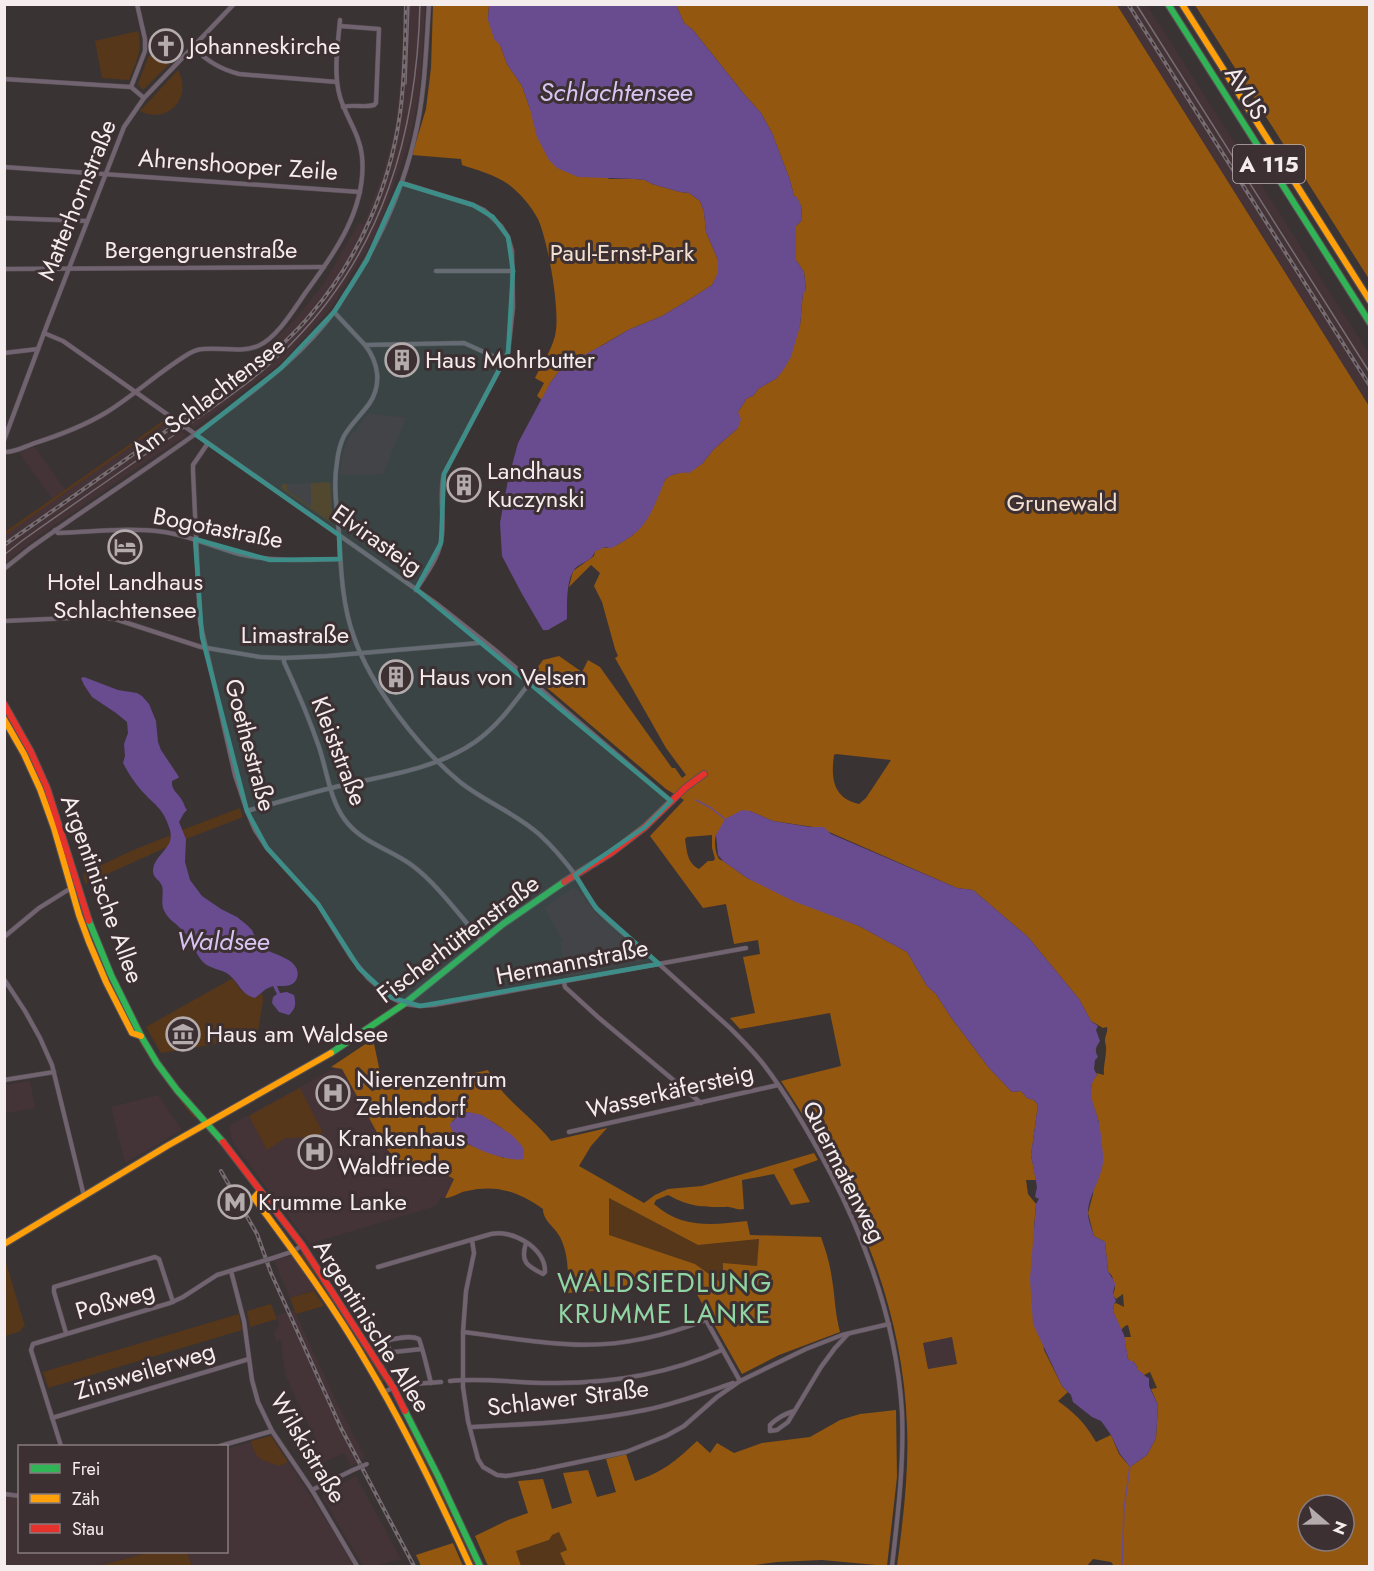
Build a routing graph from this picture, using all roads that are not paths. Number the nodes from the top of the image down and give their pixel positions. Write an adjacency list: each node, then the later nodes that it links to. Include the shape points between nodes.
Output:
1 (137, 4): 11 (street, via 145,51)
2 (234, 4): 8 (street, Matterhornstraße)
3 (429, 4): 16 (street, Am Schlachtensee, via 422,97)
4 (1168, 4): 27 (main road, AVUS / A 115)
5 (1182, 4): 25 (main road, AVUS / A 115)
6 (340, 20): 7 (street)
7 (340, 26): 10 (street); 13 (street, via 379,29 376,103)
8 (193, 47): 10 (street, via 211,63 239,74); 12 (street, Matterhornstraße)
9 (4, 79): 11 (street)
10 (337, 82): 13 (street)
11 (131, 87): 12 (street)
12 (144, 98): 15 (street, Matterhornstraße, via 124,127)
13 (343, 107): 17 (street, via 361,150)
14 (4, 167): 15 (street, Ahrenshooper Zeile)
15 (106, 174): 17 (street, Ahrenshooper Zeile); 19 (street, Matterhornstraße)
16 (401, 183): 23 (street, via 473,205 493,217 508,237); 26 (street, Am Schlachtensee, via 367,260)
17 (360, 192): 20 (street, via 347,228)
18 (4, 219): 19 (street)
19 (87, 221): 22 (street, Matterhornstraße)
20 (325, 267): 22 (street, Bergengruenstraße); 33 (street, via 266,342 252,348 202,349 190,353)
21 (4, 269): 22 (street, Bergengruenstraße)
22 (69, 269): 28 (street, Matterhornstraße)
23 (513, 271): 24 (street); 32 (street, via 510,345)
24 (436, 272)
25 (1370, 301)
26 (334, 312): 29 (street, Quermatenweg); 34 (street, Am Schlachtensee, via 281,368)
27 (1370, 322)
28 (44, 333): 30 (street, Matterhornstraße); 33 (street, Elvirasteig, via 63,341)
29 (365, 345): 32 (street, via 464,343); 39 (street, Quermatenweg, via 376,362 377,386 339,449 335,480)
30 (38, 349): 31 (street); 35 (street, Matterhornstraße)
31 (4, 353)
32 (504, 362): 43 (street, via 444,474 441,543)
33 (135, 393): 34 (street, Elvirasteig); 37 (street, via 85,424)
34 (196, 435): 36 (street, Elvirasteig); 38 (street, Am Schlachtensee)
35 (4, 440)
36 (208, 444): 39 (street, Elvirasteig); 40 (street, Goethestraße, via 193,465)
37 (4, 452)
38 (55, 530): 40 (street, Bogotastraße, via 154,531); 42 (street, Am Schlachtensee)
39 (339, 535): 41 (street, Quermatenweg); 43 (street, Elvirasteig)
40 (195, 539): 41 (street, Bogotastraße, via 270,560); 46 (street, Goethestraße)
41 (340, 559): 47 (street, Quermatenweg, via 348,617)
42 (4, 569)
43 (416, 590): 45 (street, Elvirasteig)
44 (4, 621): 46 (street, Limastraße, via 114,619)
45 (481, 639): 47 (street, Limastraße, via 479,643); 49 (street, Elvirasteig)
46 (205, 648): 48 (street, Limastraße); 56 (street, Goethestraße)
47 (359, 653): 48 (street, Limastraße); 52 (street, Quermatenweg, via 394,710)
48 (284, 658): 54 (street, Kleiststraße)
49 (531, 681): 52 (street, via 490,730); 55 (street, Elvirasteig)
50 (4, 704): 51 (main road, Argentinische Allee)
51 (8, 723): 58 (main road, Argentinische Allee, via 40,789); 66 (main road, Argentinische Allee, via 31,752 47,788 91,927)
52 (438, 761): 54 (street); 57 (street, Quermatenweg, via 461,783 538,833)
53 (704, 774): 55 (main road, Fischerhüttenstraße)
54 (331, 788): 56 (street); 60 (street, Kleiststraße, via 350,826 422,873)
55 (671, 801): 57 (main road, Fischerhüttenstraße, via 645,827)
56 (247, 811): 65 (street, Goethestraße, via 267,848 318,904 359,968 390,997)
57 (575, 875): 60 (main road, Fischerhüttenstraße); 62 (street, Quermatenweg, via 596,908)
58 (71, 888): 59 (street); 66 (main road, Argentinische Allee, via 104,978 132,1033)
59 (4, 937)
60 (482, 940): 65 (main road, Fischerhüttenstraße)
61 (746, 948): 62 (street, Hermannstraße)
62 (659, 964): 64 (street, Hermannstraße); 69 (street, Quermatenweg, via 730,1028)
63 (4, 979): 67 (street, via 35,1029)
64 (564, 982): 65 (street, Hermannstraße, via 434,1005); 70 (street, via 599,1018)
65 (405, 1004): 71 (main road, Fischerhüttenstraße, via 327,1056)
66 (141, 1036): 71 (main road, Argentinische Allee, via 172,1083)
67 (54, 1072): 68 (street); 74 (street)
68 (4, 1080)
69 (778, 1085): 70 (street, Wasserkäfersteig); 83 (street, Quermatenweg, via 801,1119 850,1214 873,1269)
70 (701, 1103): 72 (street, Wasserkäfersteig)
71 (207, 1124): 73 (main road, Argentinische Allee); 74 (main road, Fischerhüttenstraße)
72 (569, 1132)
73 (260, 1191): 78 (main road, Argentinische Allee); 79 (main road, Argentinische Allee, via 254,1198)
74 (84, 1196): 76 (main road, Fischerhüttenstraße)
75 (472, 1240): 77 (street, via 504,1233); 80 (street); 84 (street, via 474,1253)
76 (4, 1244)
77 (526, 1244): 77 (street, via 541,1256 543,1274 527,1265)
78 (302, 1245): 79 (street, Poßweg); 95 (main road, Argentinische Allee)
79 (294, 1251): 81 (street, Poßweg, bridge); 96 (main road, Argentinische Allee)
80 (378, 1267)
81 (231, 1271): 82 (street, Poßweg); 89 (street, Wilskistraße)
82 (173, 1302): 85 (street, Poßweg); 85 (street, via 155,1257 54,1287)
83 (889, 1324): 86 (street); 108 (street, Quermatenweg, via 899,1381 903,1439)
84 (463, 1332): 88 (street, via 598,1344 649,1338 706,1320); 90 (street)
85 (66, 1333): 98 (street, Poßweg, via 31,1347)
86 (849, 1334): 92 (street, via 806,1349); 97 (street, via 828,1356)
87 (422, 1349): 87 (street, via 417,1337 393,1339 387,1344 394,1352); 94 (street)
88 (722, 1350): 90 (street, via 661,1371 597,1382); 92 (street)
89 (249, 1359): 98 (street, Zinsweilerweg); 100 (street, Wilskistraße, via 255,1392)
90 (463, 1380): 91 (street); 99 (street)
91 (450, 1381)
92 (740, 1381): 99 (street, Schlawer Straße, via 629,1413); 99 (street, via 666,1436 626,1452 513,1475 496,1475 483,1467)
93 (441, 1382): 94 (street)
94 (431, 1383): 95 (street)
95 (393, 1387): 96 (street); 107 (main road, Argentinische Allee)
96 (384, 1392): 106 (main road, Argentinische Allee)
97 (794, 1411): 97 (street, via 782,1415 770,1425 770,1431 785,1425)
98 (52, 1418): 101 (street, Poßweg)
99 (470, 1427)
100 (272, 1431): 102 (street); 104 (street, Wilskistraße)
101 (60, 1445)
102 (223, 1445)
103 (367, 1464): 104 (street, bridge)
104 (312, 1490): 105 (street, Wilskistraße)
105 (357, 1566)
106 (470, 1566)
107 (480, 1566)
108 (892, 1566)

